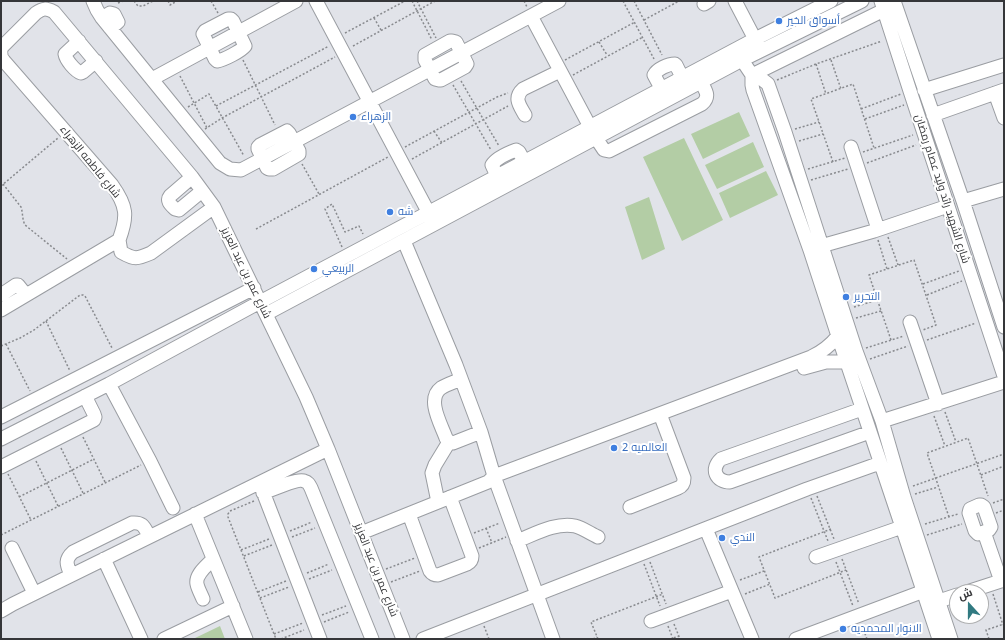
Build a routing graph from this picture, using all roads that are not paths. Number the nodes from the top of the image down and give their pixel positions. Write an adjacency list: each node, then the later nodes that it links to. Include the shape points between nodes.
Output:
1 (93, 1): 25 (street, via 106,23)
2 (296, 1): 11 (street)
3 (316, 1): 30 (street)
4 (559, 1): 10 (street)
5 (735, 1): 13 (street)
6 (831, 1): 13 (street)
7 (862, 1): 13 (street)
8 (894, 1): 29 (street, شارع الشهيد رائد وليد عصام رمضان)
9 (883, 6): 23 (street); 44 (street, شارع الشهيد رائد وليد عصام رمضان)
10 (531, 16): 15 (street); 22 (street)
11 (238, 32): 14 (street); 14 (street, via 231,19 222,21 203,32); 14 (street, via 245,46 243,49 219,61 215,59)
12 (79, 41): 16 (street, شارع عمر بن عبد العزيز, via 54,12 42,9 2,47); 19 (street, شارع عمر بن عبد العزيز); 19 (street, via 65,54 77,72 83,72)
13 (758, 44): 17 (street); 24 (street)
14 (209, 47): 25 (street)
15 (462, 52): 20 (street); 20 (street, via 467,64 441,80 437,80); 20 (street, via 455,41 450,41 425,55)
16 (2, 57): 48 (street, شارع فاطمه الزهراء, via 120,197 125,211 125,226)
17 (742, 60): 23 (street); 26 (street)
18 (1001, 60): 29 (street)
19 (96, 61): 40 (street, شارع عمر بن عبد العزيز)
20 (430, 69): 30 (street)
21 (1004, 70): 29 (street)
22 (560, 71): 31 (street, via 524,89 519,96); 34 (street)
23 (752, 75): 50 (street, via 768,84); 51 (street, via 753,90)
24 (682, 77): 27 (street); 27 (street, via 676,65 672,63 654,75)
25 (152, 79): 37 (street, via 180,113 202,131 220,163 230,169 241,170)
26 (701, 82): 34 (street); 34 (street, via 707,95 706,101 609,151 604,150)
27 (661, 88): 34 (street)
28 (1000, 91): 32 (street); 33 (street)
29 (925, 94): 32 (street, شارع الشهيد رائد وليد عصام رمضان)
30 (370, 101): 35 (street); 46 (street)
31 (525, 115)
32 (933, 115): 43 (street, شارع الشهيد رائد وليد عصام رمضان)
33 (1004, 118)
34 (593, 132): 38 (street); 46 (street)
35 (294, 141): 37 (street); 37 (street, via 288,131 280,134 258,146); 37 (street, via 299,151 297,156 271,169 267,168)
36 (851, 147): 47 (street)
37 (262, 158)
38 (524, 161): 39 (street); 39 (street, via 518,150 514,150 492,163)
39 (497, 176): 46 (street)
40 (192, 177): 42 (street, شارع عمر بن عبد العزيز); 42 (street, via 168,198 169,203 179,210)
41 (1004, 188): 43 (street)
42 (202, 191): 45 (street, شارع عمر بن عبد العزيز)
43 (963, 201): 56 (street, شارع الشهيد رائد وليد عصام رمضان)
44 (948, 206): 47 (street); 59 (street, شارع الشهيد رائد وليد عصام رمضان)
45 (214, 207): 48 (street, via 141,258 130,258 121,252); 52 (street, شارع عمر بن عبد العزيز)
46 (432, 218): 49 (street); 54 (street, via 346,256)
47 (879, 229): 50 (street)
48 (120, 240): 53 (street, via 26,295)
49 (404, 240): 54 (street); 60 (street)
50 (823, 246): 51 (street); 70 (street, via 856,351)
51 (810, 250): 57 (street)
52 (254, 288): 54 (street, شارع عمر بن عبد العزيز); 64 (street)
53 (2, 305)
54 (263, 308): 62 (street); 75 (street, شارع عمر بن عبد العزيز)
55 (912, 327): 65 (street)
56 (1004, 327)
57 (838, 336): 58 (street); 68 (street, via 829,347 818,354)
58 (846, 362): 66 (street); 68 (street, via 832,361 813,365)
59 (1004, 376)
60 (462, 379): 71 (street); 74 (street, via 441,388 435,395 435,408)
61 (1004, 382): 65 (street)
62 (109, 384): 63 (street); 82 (street)
63 (85, 396): 69 (street); 77 (street, via 94,414 94,420)
64 (32, 401): 67 (street); 69 (street)
65 (937, 404): 70 (street)
66 (862, 409): 72 (street); 72 (street, via 721,459 716,466 716,474 722,481 730,482)
67 (1, 417)
68 (661, 418): 78 (street); 81 (street, via 684,482 678,488)
69 (38, 420): 73 (street)
70 (882, 421): 86 (street)
71 (481, 432): 74 (street, via 453,443); 78 (street)
72 (870, 432): 76 (street)
73 (1, 439)
74 (449, 442): 80 (street, via 432,473)
75 (328, 449): 79 (street); 88 (street, شارع عمر بن عبد العزيز)
76 (880, 463): 85 (street); 86 (street)
77 (2, 466)
78 (493, 481): 80 (street); 91 (street)
79 (262, 490): 83 (street); 111 (street); 112 (street, via 297,481 308,482)
80 (444, 500): 84 (street); 84 (street, via 465,537 472,559 467,564 432,574)
81 (630, 507)
82 (173, 508)
83 (195, 514): 89 (street); 95 (street)
84 (409, 514): 88 (street)
85 (706, 529): 98 (street); 101 (street)
86 (911, 531): 93 (street); 99 (street); 104 (street)
87 (984, 532): 87 (street, via 976,533 970,516 970,509 979,505 984,506 991,527); 97 (street)
88 (361, 533): 113 (street, شارع عمر بن عبد العزيز)
89 (149, 536): 94 (street); 96 (street, via 142,524 132,523 73,552 67,561)
90 (598, 537): 91 (street, via 576,526 565,525)
91 (516, 538): 101 (street)
92 (12, 548): 100 (street)
93 (816, 558)
94 (104, 559): 96 (street); 108 (street)
95 (214, 559): 103 (street, via 197,578); 105 (street)
96 (71, 575): 100 (street)
97 (998, 582)
98 (732, 591): 107 (street); 116 (street)
99 (924, 591): 117 (street); 118 (street)
100 (34, 593): 106 (street)
101 (537, 594): 114 (street); 115 (street)
102 (949, 598): 104 (street)
103 (203, 599)
104 (939, 601): 119 (street)
105 (233, 606): 109 (street); 110 (street)
106 (1, 611)
107 (651, 621)
108 (141, 639)
109 (164, 639)
110 (246, 639)
111 (320, 639)
112 (372, 639)
113 (403, 639)
114 (423, 639)
115 (553, 639)
116 (752, 639)
117 (796, 639)
118 (939, 639)
119 (952, 639)

